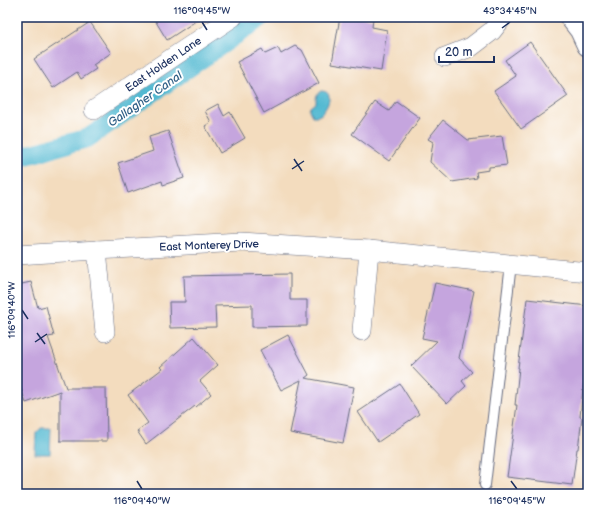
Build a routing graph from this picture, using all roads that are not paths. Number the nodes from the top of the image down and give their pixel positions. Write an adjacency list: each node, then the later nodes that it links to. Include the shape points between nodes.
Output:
1 (233, 17): 6 (street, East Holden Lane)
2 (503, 17): 5 (street, via 492,31 471,47)
3 (571, 17): 4 (street)
4 (588, 45)
5 (445, 57)
6 (94, 110)
7 (97, 250): 8 (street, East Monterey Drive, via 241,242); 9 (street, East Monterey Drive); 13 (street)
8 (369, 250): 10 (street, East Monterey Drive); 12 (street)
9 (17, 256)
10 (511, 264): 11 (street, East Monterey Drive); 14 (lane)
11 (588, 272)
12 (362, 331)
13 (105, 332)
14 (484, 485)

